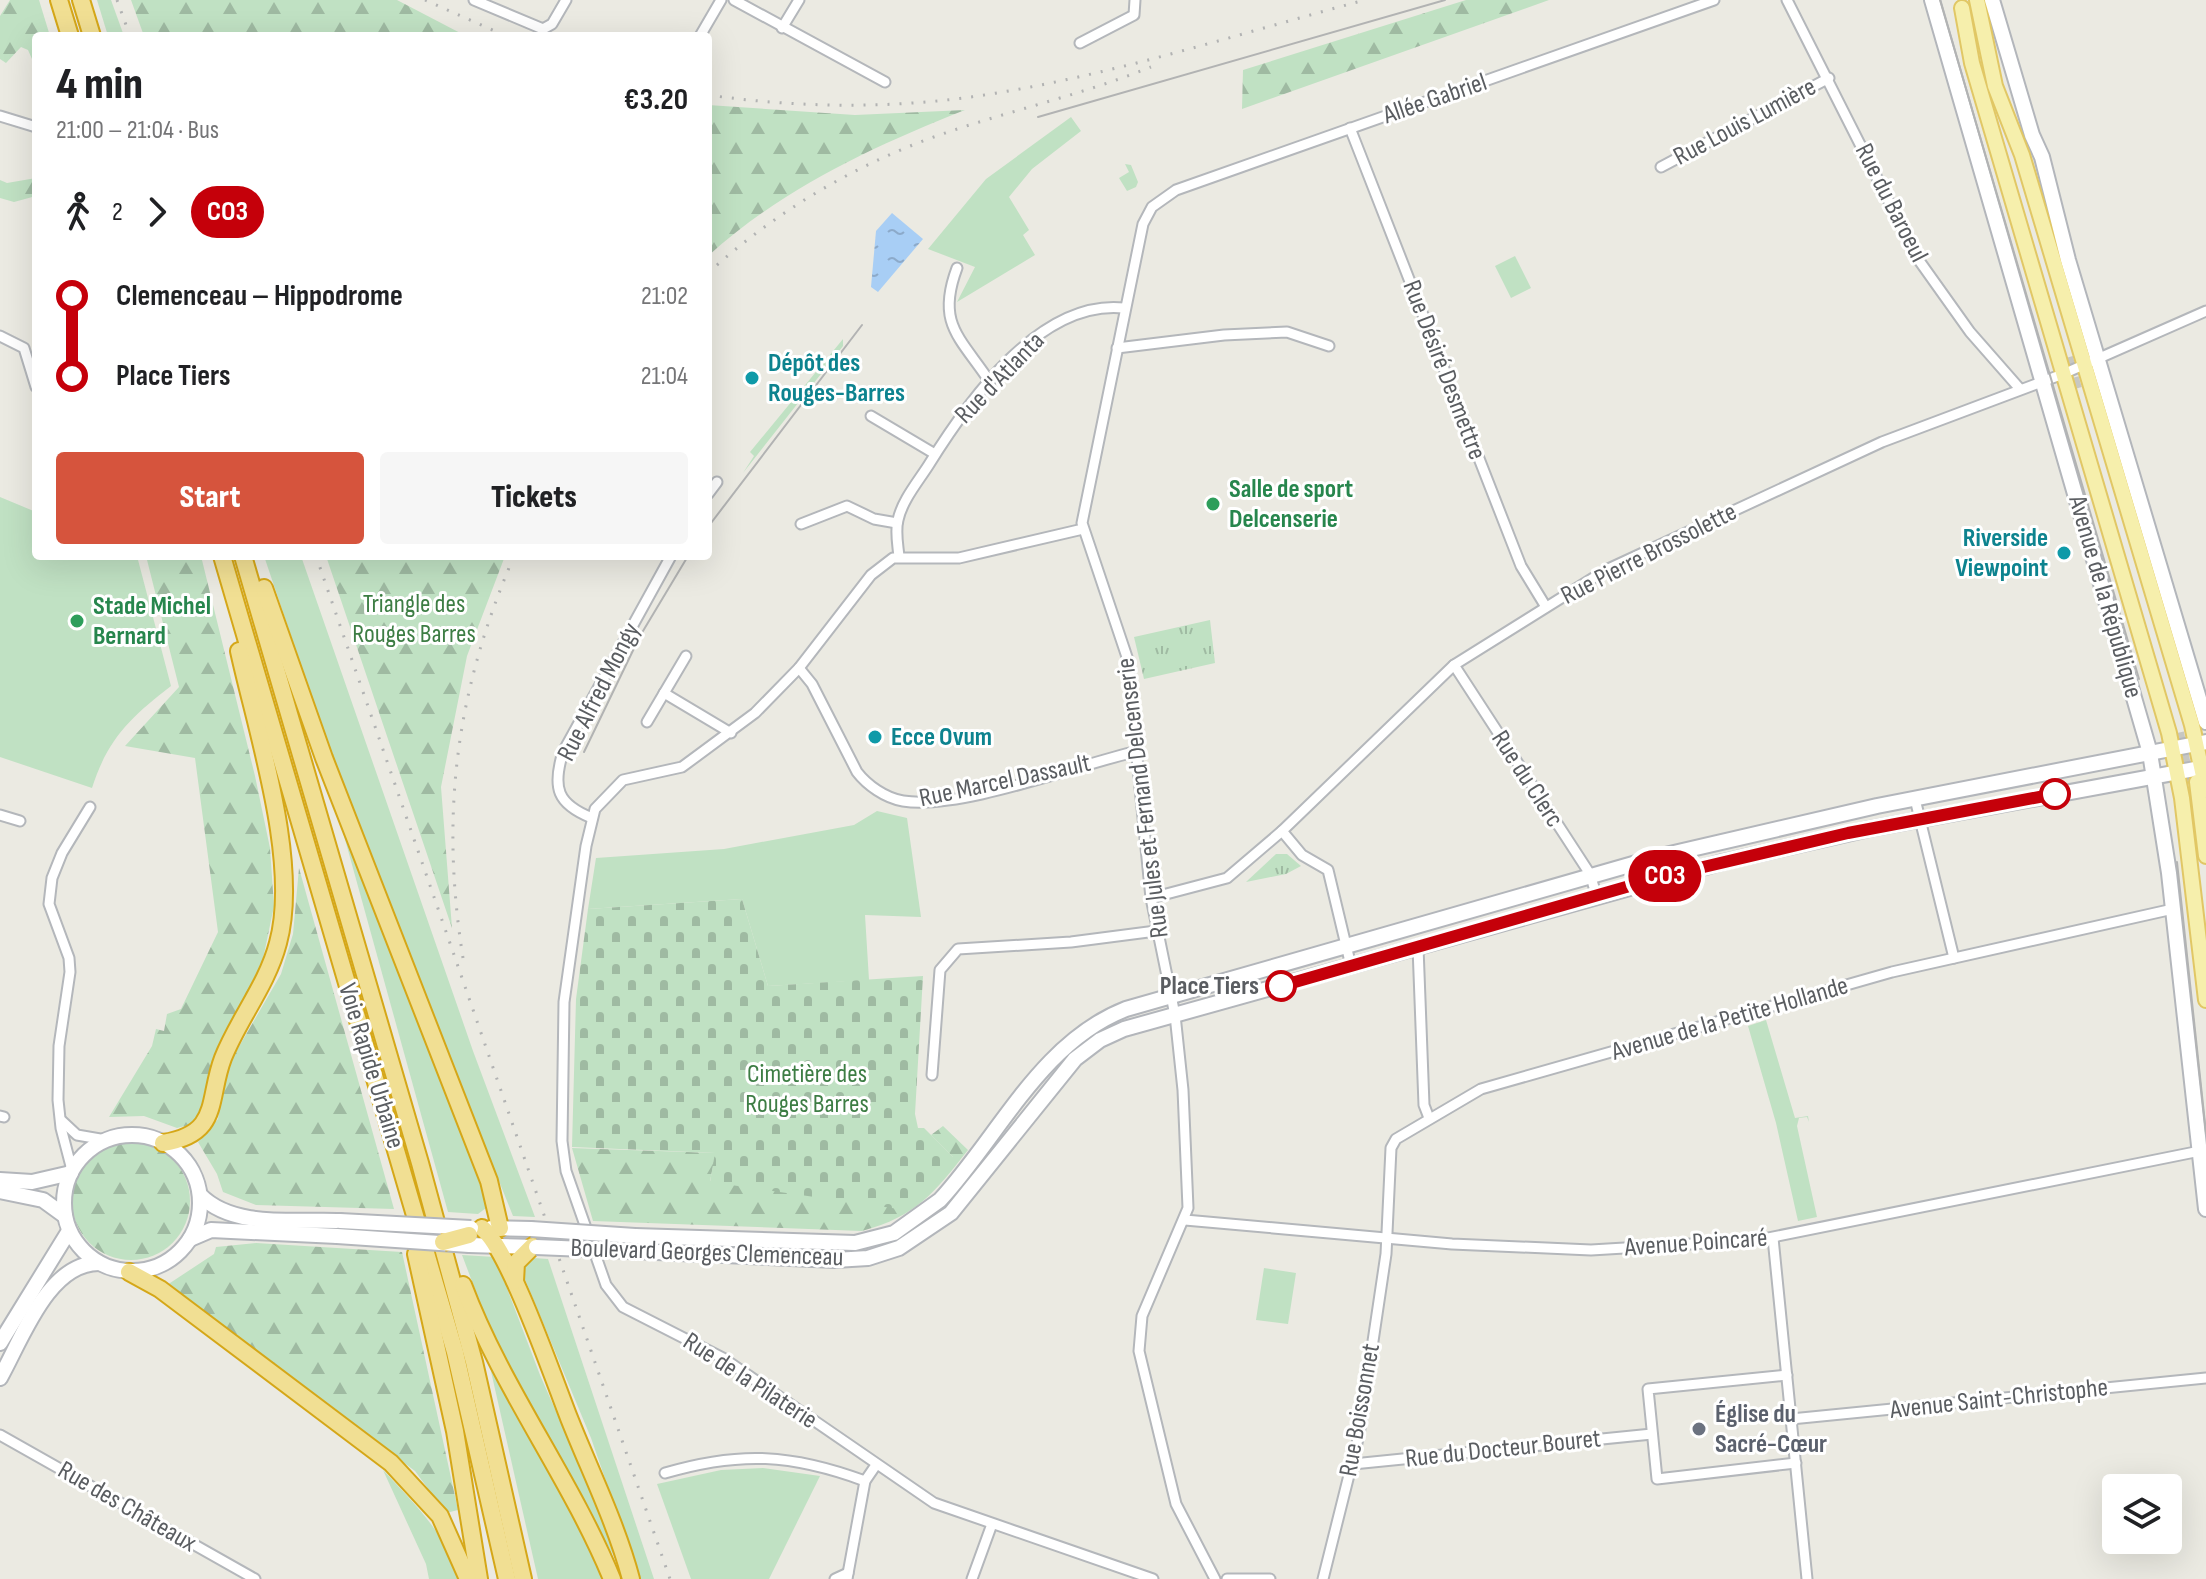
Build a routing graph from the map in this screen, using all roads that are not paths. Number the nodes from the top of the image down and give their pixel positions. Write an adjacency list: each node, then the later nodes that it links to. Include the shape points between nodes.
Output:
1 (59, 0): 16 (highway)
2 (81, 0): 17 (highway)
3 (474, 0): 4 (street, via 543,29)
4 (566, 0)
5 (721, 0): 18 (street)
6 (734, 0): 15 (street)
7 (799, 0): 15 (street)
8 (1135, 0): 19 (street, via 1134,15)
9 (1714, 0): 25 (street, Allée Gabriel)
10 (1787, 0): 20 (street, Rue du Baroeul)
11 (1932, 0): 36 (main road, Avenue de la République)
12 (1977, 0): 22 (main road)
13 (1992, 0): 34 (main road, via 2042,157)
14 (1964, 3): 22 (main road); 22 (main road, via 2067,348); 34 (main road, via 1972,63)
15 (782, 28): 21 (street)
16 (69, 32)
17 (91, 32)
18 (702, 32)
19 (1080, 43)
20 (1829, 78): 26 (street, Rue Louis Lumière); 39 (street, Rue du Baroeul, via 1928,276)
21 (885, 82)
22 (1995, 86): 34 (main road, via 2022,155)
23 (0, 118): 24 (street)
24 (32, 126)
25 (1350, 128): 27 (street, Allée Gabriel, via 1176,190); 53 (street, Rue Désiré Desmettre, via 1521,566)
26 (1661, 167)
27 (1158, 202): 29 (street, Rue Jules et Fernand Delcenserie, via 1143,224)
28 (957, 268): 37 (street, via 947,295 947,314)
29 (1124, 308): 33 (street, Rue Jules et Fernand Delcenserie); 37 (street, Rue d'Atlanta, via 1096,308 1056,323)
30 (2206, 311): 34 (street, Rue Pierre Brossolette)
31 (0, 336): 35 (street, via 24,348)
32 (1329, 346): 33 (street, via 1287,332)
33 (1117, 348): 46 (street, Rue Jules et Fernand Delcenserie)
34 (2080, 366): 36 (street, Rue Pierre Brossolette); 59 (main road); 62 (main road); 63 (main road)
35 (32, 374)
36 (2042, 381): 39 (street, Rue Pierre Brossolette); 65 (main road, Avenue de la République)
37 (990, 382): 41 (street, Rue d'Atlanta, via 957,418)
38 (2079, 386): 60 (main road, Avenue de la République)
39 (2020, 389): 53 (street, Rue Pierre Brossolette, via 1851,456 1618,564)
40 (871, 416): 41 (street)
41 (935, 454): 44 (street, Rue d'Atlanta)
42 (717, 482): 43 (street)
43 (712, 489)
44 (897, 523): 45 (street, via 847,506); 47 (street, Rue d'Atlanta)
45 (801, 524)
46 (1083, 529): 47 (street, via 959,558); 64 (street, Rue Jules et Fernand Delcenserie, via 1127,657)
47 (899, 557): 56 (street, via 876,569)
48 (220, 560): 92 (highway, Voie Rapide Urbaine)
49 (220, 560): 94 (highway, via 280,835 285,899 275,955 224,1054 207,1119 191,1134)
50 (244, 560): 96 (highway, Voie Rapide Urbaine)
51 (252, 560): 101 (highway)
52 (669, 560): 71 (street, Rue Alfred Mongy, via 563,752 560,796 571,809)
53 (1546, 607): 55 (street, Rue Pierre Brossolette)
54 (686, 656): 57 (street)
55 (1454, 665): 74 (street, Rue Pierre Brossolette); 76 (street, Rue du Clerc)
56 (799, 668): 61 (street); 64 (street, Rue Marcel Dassault, via 857,772 896,800 948,799)
57 (664, 693): 58 (street); 61 (street)
58 (647, 722)
59 (2206, 722)
60 (2182, 731)
61 (731, 733): 71 (street, via 682,767 623,780 602,798)
62 (2202, 743): 63 (main road, Boulevard Georges Clemenceau); 66 (main road)
63 (2173, 749): 65 (main road, Boulevard Georges Clemenceau); 66 (main road)
64 (1138, 751): 78 (street, Rue Jules et Fernand Delcenserie)
65 (2150, 753): 67 (main road, Avenue de la République); 68 (main road, Boulevard Georges Clemenceau)
66 (2196, 778): 67 (main road, Boulevard Georges Clemenceau); 75 (main road); 81 (main road); 87 (main road)
67 (2155, 779): 72 (main road, Boulevard Georges Clemenceau); 79 (main road, Avenue de la République)
68 (1915, 799): 72 (street); 76 (main road, Boulevard Georges Clemenceau)
69 (90, 807): 90 (street, via 62,853 49,904 70,972 59,1046)
70 (0, 815): 73 (street)
71 (592, 818): 127 (street, Rue de la Pilaterie, via 564,1002 562,1141 566,1171 610,1291 623,1307 723,1358)
72 (1920, 819): 77 (main road, Boulevard Georges Clemenceau, via 1764,851); 84 (street)
73 (20, 821)
74 (1282, 831): 78 (street, Rue Pierre Brossolette, via 1227,878); 83 (street, via 1302,855 1328,870)
75 (2206, 856)
76 (1590, 874): 77 (street, Rue du Clerc); 83 (main road, Boulevard Georges Clemenceau)
77 (1596, 894): 82 (main road, Boulevard Georges Clemenceau)
78 (1151, 898): 80 (street, Rue Jules et Fernand Delcenserie)
79 (2173, 909): 84 (street, Avenue de la Petite Hollande); 95 (main road, Avenue de la République)
80 (1156, 931): 86 (street, Rue Jules et Fernand Delcenserie); 89 (street, via 953,951 940,970)
81 (2206, 943)
82 (1418, 947): 85 (main road, Boulevard Georges Clemenceau); 91 (street, via 1424,1105)
83 (1347, 949): 85 (street); 86 (main road, Boulevard Georges Clemenceau)
84 (1954, 958): 91 (street, Avenue de la Petite Hollande, via 1481,1089)
85 (1351, 966): 88 (main road, Boulevard Georges Clemenceau)
86 (1171, 997): 88 (street, Rue Jules et Fernand Delcenserie); 113 (main road, Boulevard Georges Clemenceau, via 1107,1017 1074,1038 940,1200 894,1233 837,1244)
87 (2206, 1000)
88 (1175, 1015): 104 (street, Rue Jules et Fernand Delcenserie, via 1189,1174); 113 (main road, Boulevard Georges Clemenceau, via 1111,1035 1075,1059 951,1213 899,1248 868,1258 835,1260)
89 (932, 1075)
90 (59, 1114): 93 (street, via 74,1133); 97 (street)
91 (1429, 1118): 108 (street, Avenue de la Petite Hollande, via 1391,1148)
92 (386, 1124): 134 (highway, via 443,1373); 135 (highway, Voie Rapide Urbaine, via 455,1352)
93 (106, 1140): 94 (main road, via 132,1135); 97 (main road, via 84,1154)
94 (163, 1143): 100 (main road, via 188,1164)
95 (2200, 1151): 102 (main road, Avenue de la République); 109 (street, Avenue Poincaré)
96 (420, 1163): 136 (highway, Voie Rapide Urbaine, via 468,1339); 137 (highway, via 484,1336)
97 (72, 1172): 98 (main road, via 32,1182); 103 (main road)
98 (0, 1180)
99 (0, 1191): 103 (main road, via 43,1200)
100 (200, 1195): 107 (main road, Boulevard Georges Clemenceau, bridge, via 218,1210 238,1216); 110 (main road)
101 (493, 1196): 105 (highway); 107 (highway, via 491,1214)
102 (2206, 1209)
103 (65, 1216): 106 (main road)
104 (1185, 1220): 108 (street, Avenue Poincaré); 142 (street, Rue Jules et Fernand Delcenserie, via 1142,1316 1138,1343 1176,1504)
105 (500, 1228): 107 (main road, Boulevard Georges Clemenceau); 111 (main road, Boulevard Georges Clemenceau)
106 (69, 1231): 115 (main road, via 81,1250); 118 (main road)
107 (473, 1234): 112 (highway, bridge); 114 (highway)
108 (1388, 1238): 109 (street, Avenue Poincaré, via 1602,1250); 126 (street, Rue Boissonnet)
109 (1773, 1238): 119 (street)
110 (190, 1239): 112 (main road, bridge, via 211,1230); 116 (main road, via 161,1265)
111 (534, 1241): 113 (main road, Boulevard Georges Clemenceau, bridge); 114 (main road, Boulevard Georges Clemenceau); 117 (highway, via 514,1268)
112 (443, 1242)
113 (634, 1244)
114 (497, 1246): 117 (highway)
115 (99, 1263): 116 (main road); 120 (main road, via 71,1269 55,1282)
116 (129, 1272): 133 (highway, via 160,1289 391,1463 440,1516)
117 (520, 1298): 138 (highway, via 612,1520)
118 (0, 1343)
119 (1787, 1375): 122 (street); 123 (street, via 1648,1389)
120 (0, 1378)
121 (2206, 1378): 122 (street, Avenue Saint-Christophe)
122 (1791, 1419): 125 (street)
123 (1652, 1434): 125 (street, via 1657,1479); 126 (street, Rue du Docteur Bouret)
124 (0, 1435): 132 (street, Rue des Châteaux)
125 (1796, 1463): 146 (street)
126 (1353, 1464): 145 (street, Rue Boissonnet)
127 (876, 1465): 129 (street); 130 (street, Rue de la Pilaterie, via 934,1503)
128 (665, 1473): 129 (street, Rue de la Pilaterie, via 718,1460 766,1457 818,1465)
129 (865, 1481): 131 (street)
130 (992, 1524): 140 (street); 141 (street, Rue de la Pilaterie)
131 (847, 1576): 139 (street)
132 (255, 1579)
133 (468, 1579)
134 (479, 1579)
135 (507, 1579)
136 (523, 1579)
137 (612, 1579)
138 (631, 1579)
139 (835, 1579)
140 (972, 1579)
141 (1153, 1579)
142 (1215, 1579)
143 (1227, 1579): 144 (street)
144 (1270, 1579)
145 (1323, 1579)
146 (1807, 1579)

